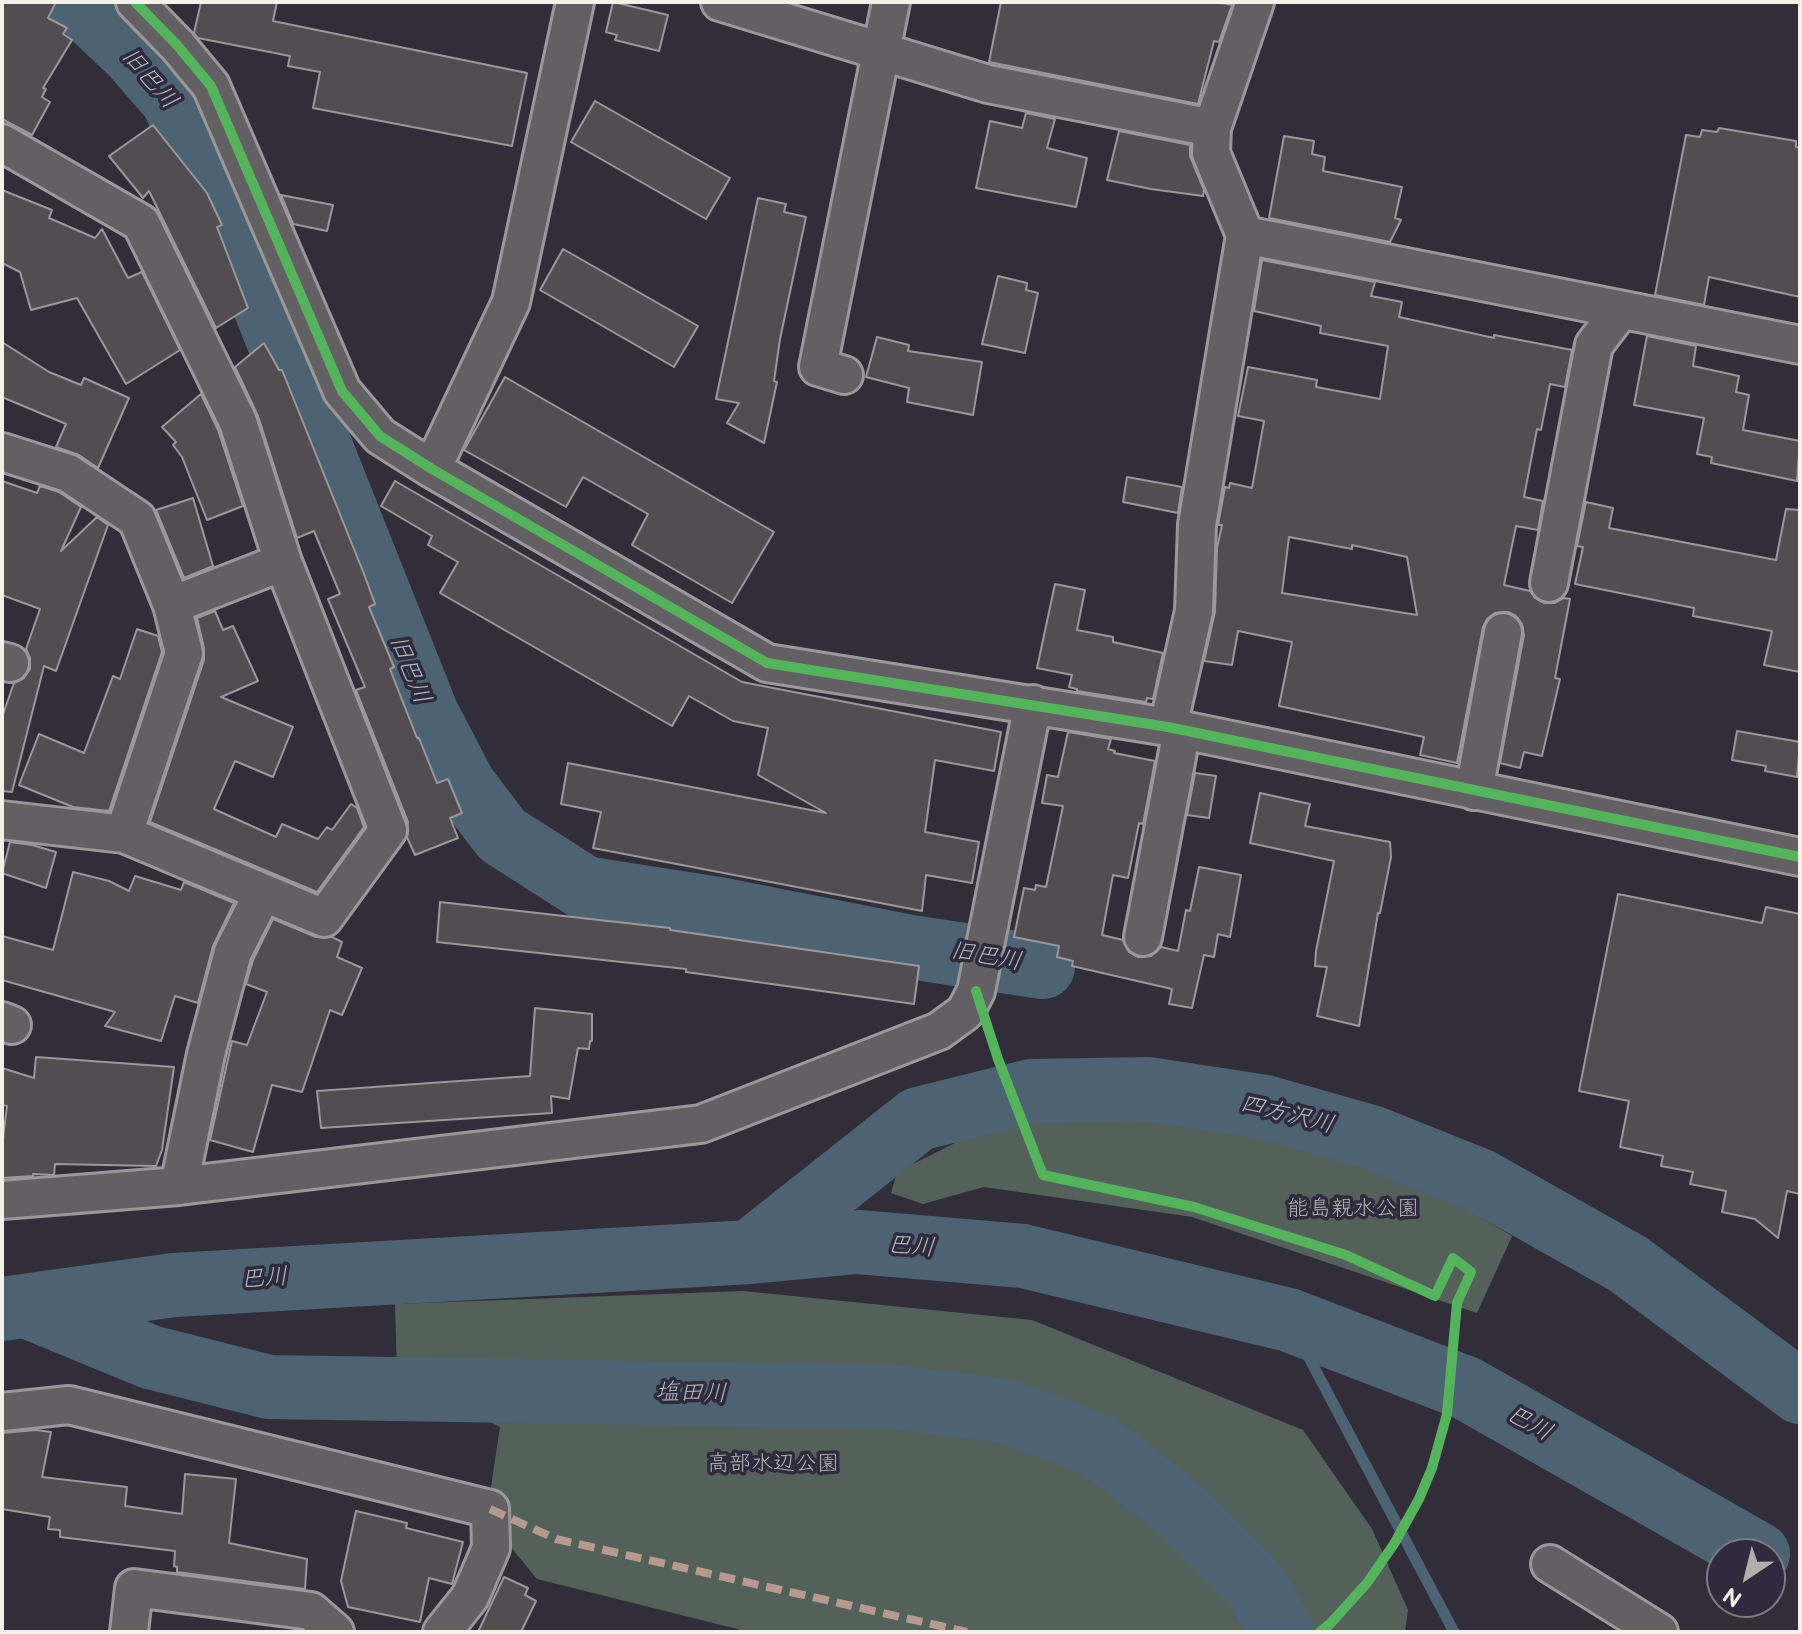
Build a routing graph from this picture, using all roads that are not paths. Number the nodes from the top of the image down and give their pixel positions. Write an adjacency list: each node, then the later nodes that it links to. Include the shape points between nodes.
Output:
1 (135, 2): 14 (street, via 211,86 342,391 380,436)
2 (575, 2): 14 (street, via 511,302)
3 (720, 2): 6 (street)
4 (891, 2): 6 (street)
5 (1255, 2): 7 (street)
6 (881, 50): 7 (street, via 988,84); 12 (street, via 818,367)
7 (1212, 128): 9 (street, via 1211,153)
8 (2, 143): 15 (street, via 141,223 238,422)
9 (1245, 235): 10 (street); 20 (street, via 1197,525 1194,611)
10 (1621, 310): 11 (street); 16 (street, via 1594,345)
11 (1800, 345)
12 (844, 375)
13 (2, 452): 17 (street, via 68,473 137,519)
14 (432, 469): 19 (street, via 767,663)
15 (283, 562): 17 (street); 25 (street, via 388,830 324,918)
16 (1549, 583)
17 (172, 605): 23 (street, via 184,653)
18 (1503, 632): 21 (street)
19 (1033, 704): 20 (street); 27 (street, via 976,991 965,1012 939,1031 701,1124)
20 (1175, 728): 21 (street); 26 (street)
21 (1474, 791): 24 (street)
22 (2, 820): 23 (street)
23 (124, 834): 25 (street)
24 (1800, 857)
25 (263, 893): 27 (street, via 233,952)
26 (1143, 937)
27 (179, 1186): 28 (street)
28 (2, 1200)
29 (2, 1412): 33 (street, via 69,1405 490,1509 491,1548 470,1597)
30 (1550, 1564): 34 (street)
31 (129, 1632): 32 (street, via 134,1588 311,1611)
32 (335, 1632)
33 (442, 1632)
34 (1659, 1632)

